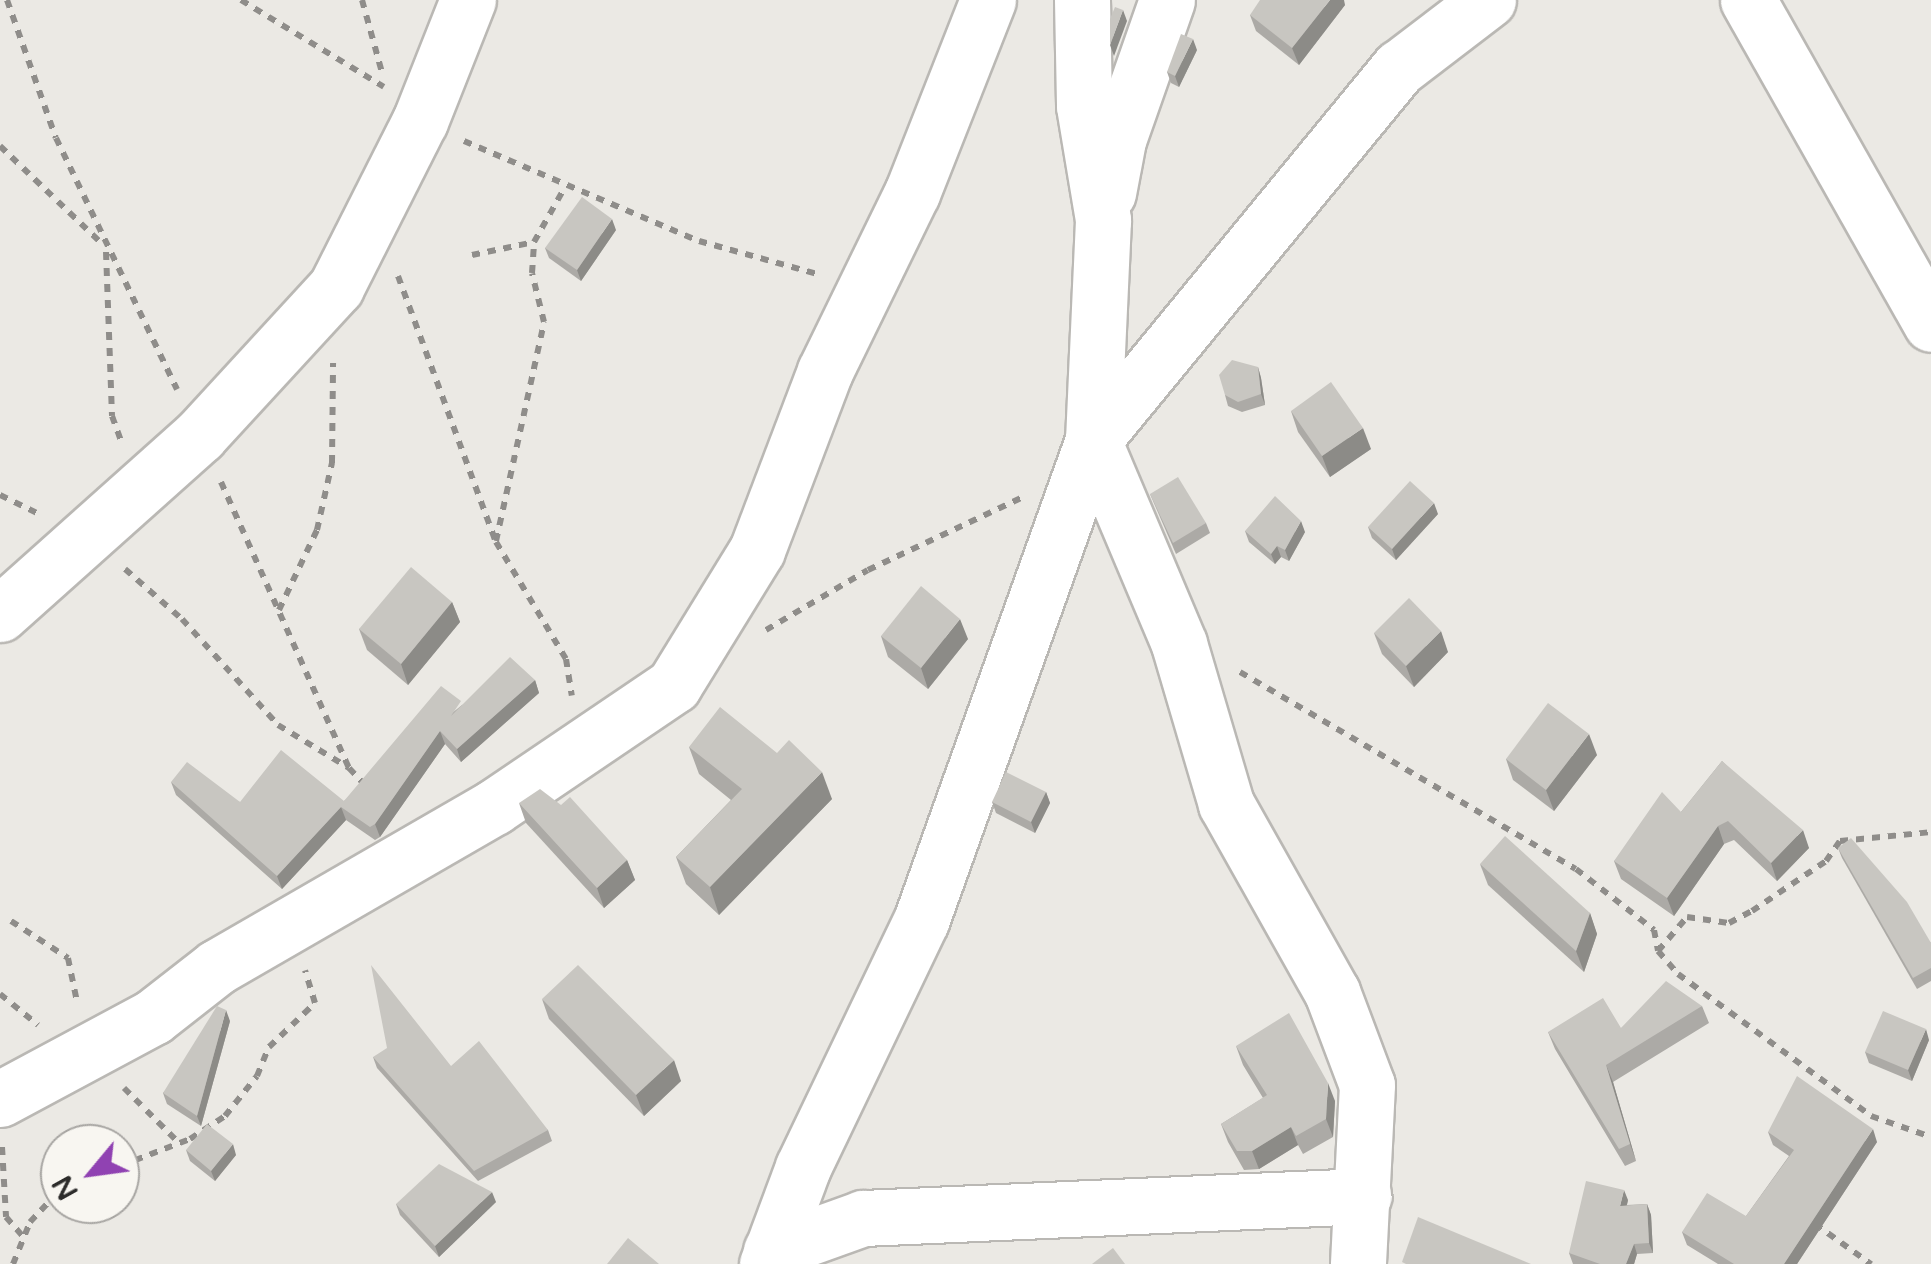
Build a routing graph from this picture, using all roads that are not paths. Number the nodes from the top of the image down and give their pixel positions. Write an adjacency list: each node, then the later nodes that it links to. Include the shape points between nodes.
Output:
1 (468, 0): 10 (street, via 397,106 380,204 336,287 200,435)
2 (988, 0): 11 (street, via 912,193 861,287 757,550 674,684 290,928)
3 (1082, 0): 7 (street, via 1084,106)
4 (1166, 0): 7 (street, via 1118,140)
5 (1488, 0): 9 (street, via 1399,68)
6 (1748, 0): 8 (street)
7 (1103, 220): 9 (street)
8 (1931, 324)
9 (1093, 440): 12 (street, via 1180,644 1226,804 1332,992 1368,1085); 13 (street, via 922,921 803,1167)
10 (0, 614)
11 (0, 1099)
12 (1364, 1196): 13 (street, via 863,1218); 14 (street)
13 (769, 1258)
14 (1358, 1264)

